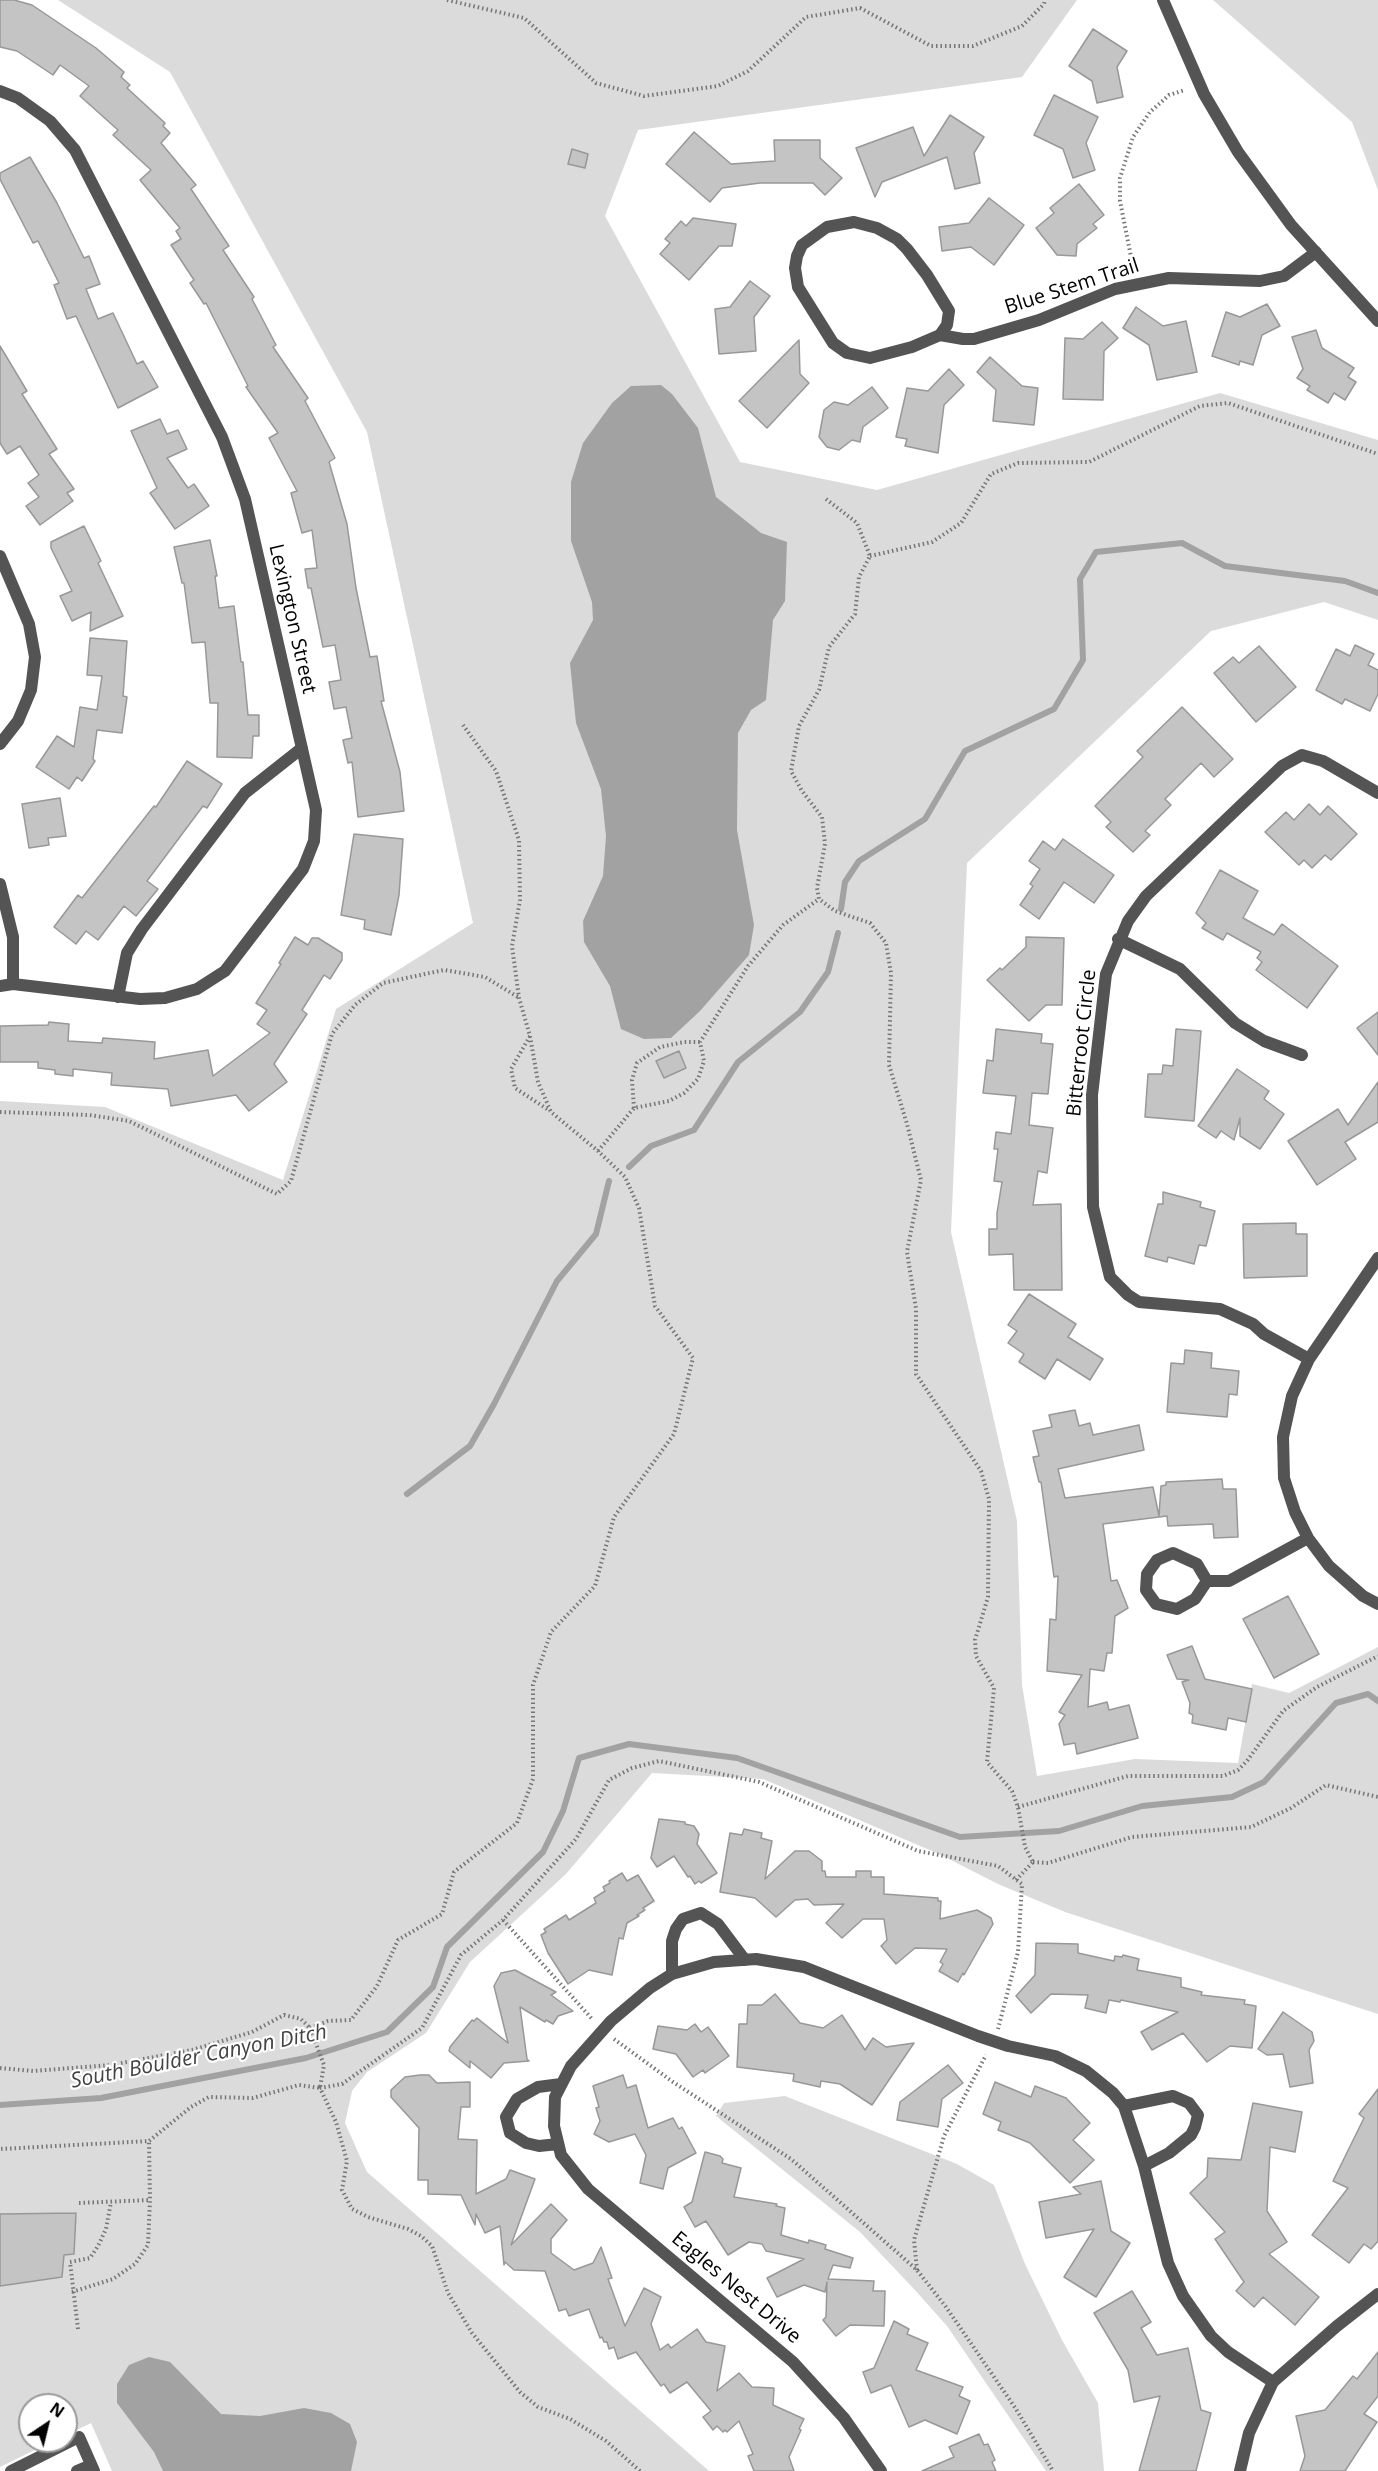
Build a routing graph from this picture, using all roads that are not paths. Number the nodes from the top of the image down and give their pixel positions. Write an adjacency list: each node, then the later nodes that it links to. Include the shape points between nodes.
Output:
1 (1162, 0): 3 (street, via 1201,86 1238,152 1291,225)
2 (0, 91): 8 (street, Lexington Street, via 18,98 50,121 75,150 222,437 245,499)
3 (1316, 252): 4 (street); 5 (street, Blue Stem Trail, via 1284,276 1260,281 1187,278 1136,285 974,339)
4 (1378, 321)
5 (940, 335): 5 (street, Blue Stem Trail, via 947,325 949,311 927,275 897,239 854,222 827,228 802,245 795,268 798,287 833,343 847,353 870,358)
6 (0, 556): 7 (street, via 29,624 35,657 31,690 18,721)
7 (0, 744)
8 (302, 748): 13 (street, via 245,793 142,929 128,953); 13 (street, Lexington Street, via 316,810 314,841 303,869 225,971 197,989 165,998)
9 (1378, 793): 11 (street, Bitterroot Circle, via 1323,761 1302,755 1282,766 1146,896)
10 (0, 884): 12 (street, via 13,937)
11 (1118, 939): 14 (street, via 1180,969 1235,1023 1264,1041); 16 (street, Bitterroot Circle, via 1106,974 1092,1095 1093,1207 1110,1277 1139,1302 1220,1309 1253,1324)
12 (6, 985): 13 (street, Lexington Street)
13 (118, 997)
14 (1302, 1055)
15 (1378, 1258): 16 (street)
16 (1309, 1359): 17 (street, via 1292,1396 1283,1437 1284,1478)
17 (1308, 1538): 18 (street, via 1229,1581); 19 (street, via 1329,1566)
18 (1207, 1581): 18 (street, via 1195,1599 1177,1610 1156,1604 1146,1590 1147,1574 1156,1560 1173,1553 1197,1564)
19 (1378, 1604)
20 (745, 1960): 21 (street, Eagles Nest Drive, via 714,1962); 21 (street, via 718,1924 700,1913 683,1919 675,1929); 23 (street, Eagles Nest Drive, via 804,1967 994,2041 1055,2056 1086,2071)
21 (672, 1974): 22 (street, Eagles Nest Drive, via 602,2030 570,2066)
22 (561, 2084): 24 (street, Eagles Nest Drive, via 555,2097); 24 (street, via 538,2087 517,2099 506,2116 510,2133 526,2143)
23 (1124, 2106): 25 (street, Eagles Nest Drive); 25 (street, via 1173,2097 1189,2103 1198,2115 1191,2135)
24 (558, 2144): 31 (street, Eagles Nest Drive, via 561,2155 588,2189 793,2362 844,2418)
25 (1144, 2166): 27 (street, Eagles Nest Drive, via 1168,2263 1183,2296 1211,2336)
26 (1378, 2294): 27 (street)
27 (1273, 2382): 32 (street, via 1249,2433)
28 (93, 2468): 29 (street, via 80,2437); 30 (street)
29 (11, 2471)
30 (77, 2471)
31 (881, 2471)
32 (1240, 2471)

